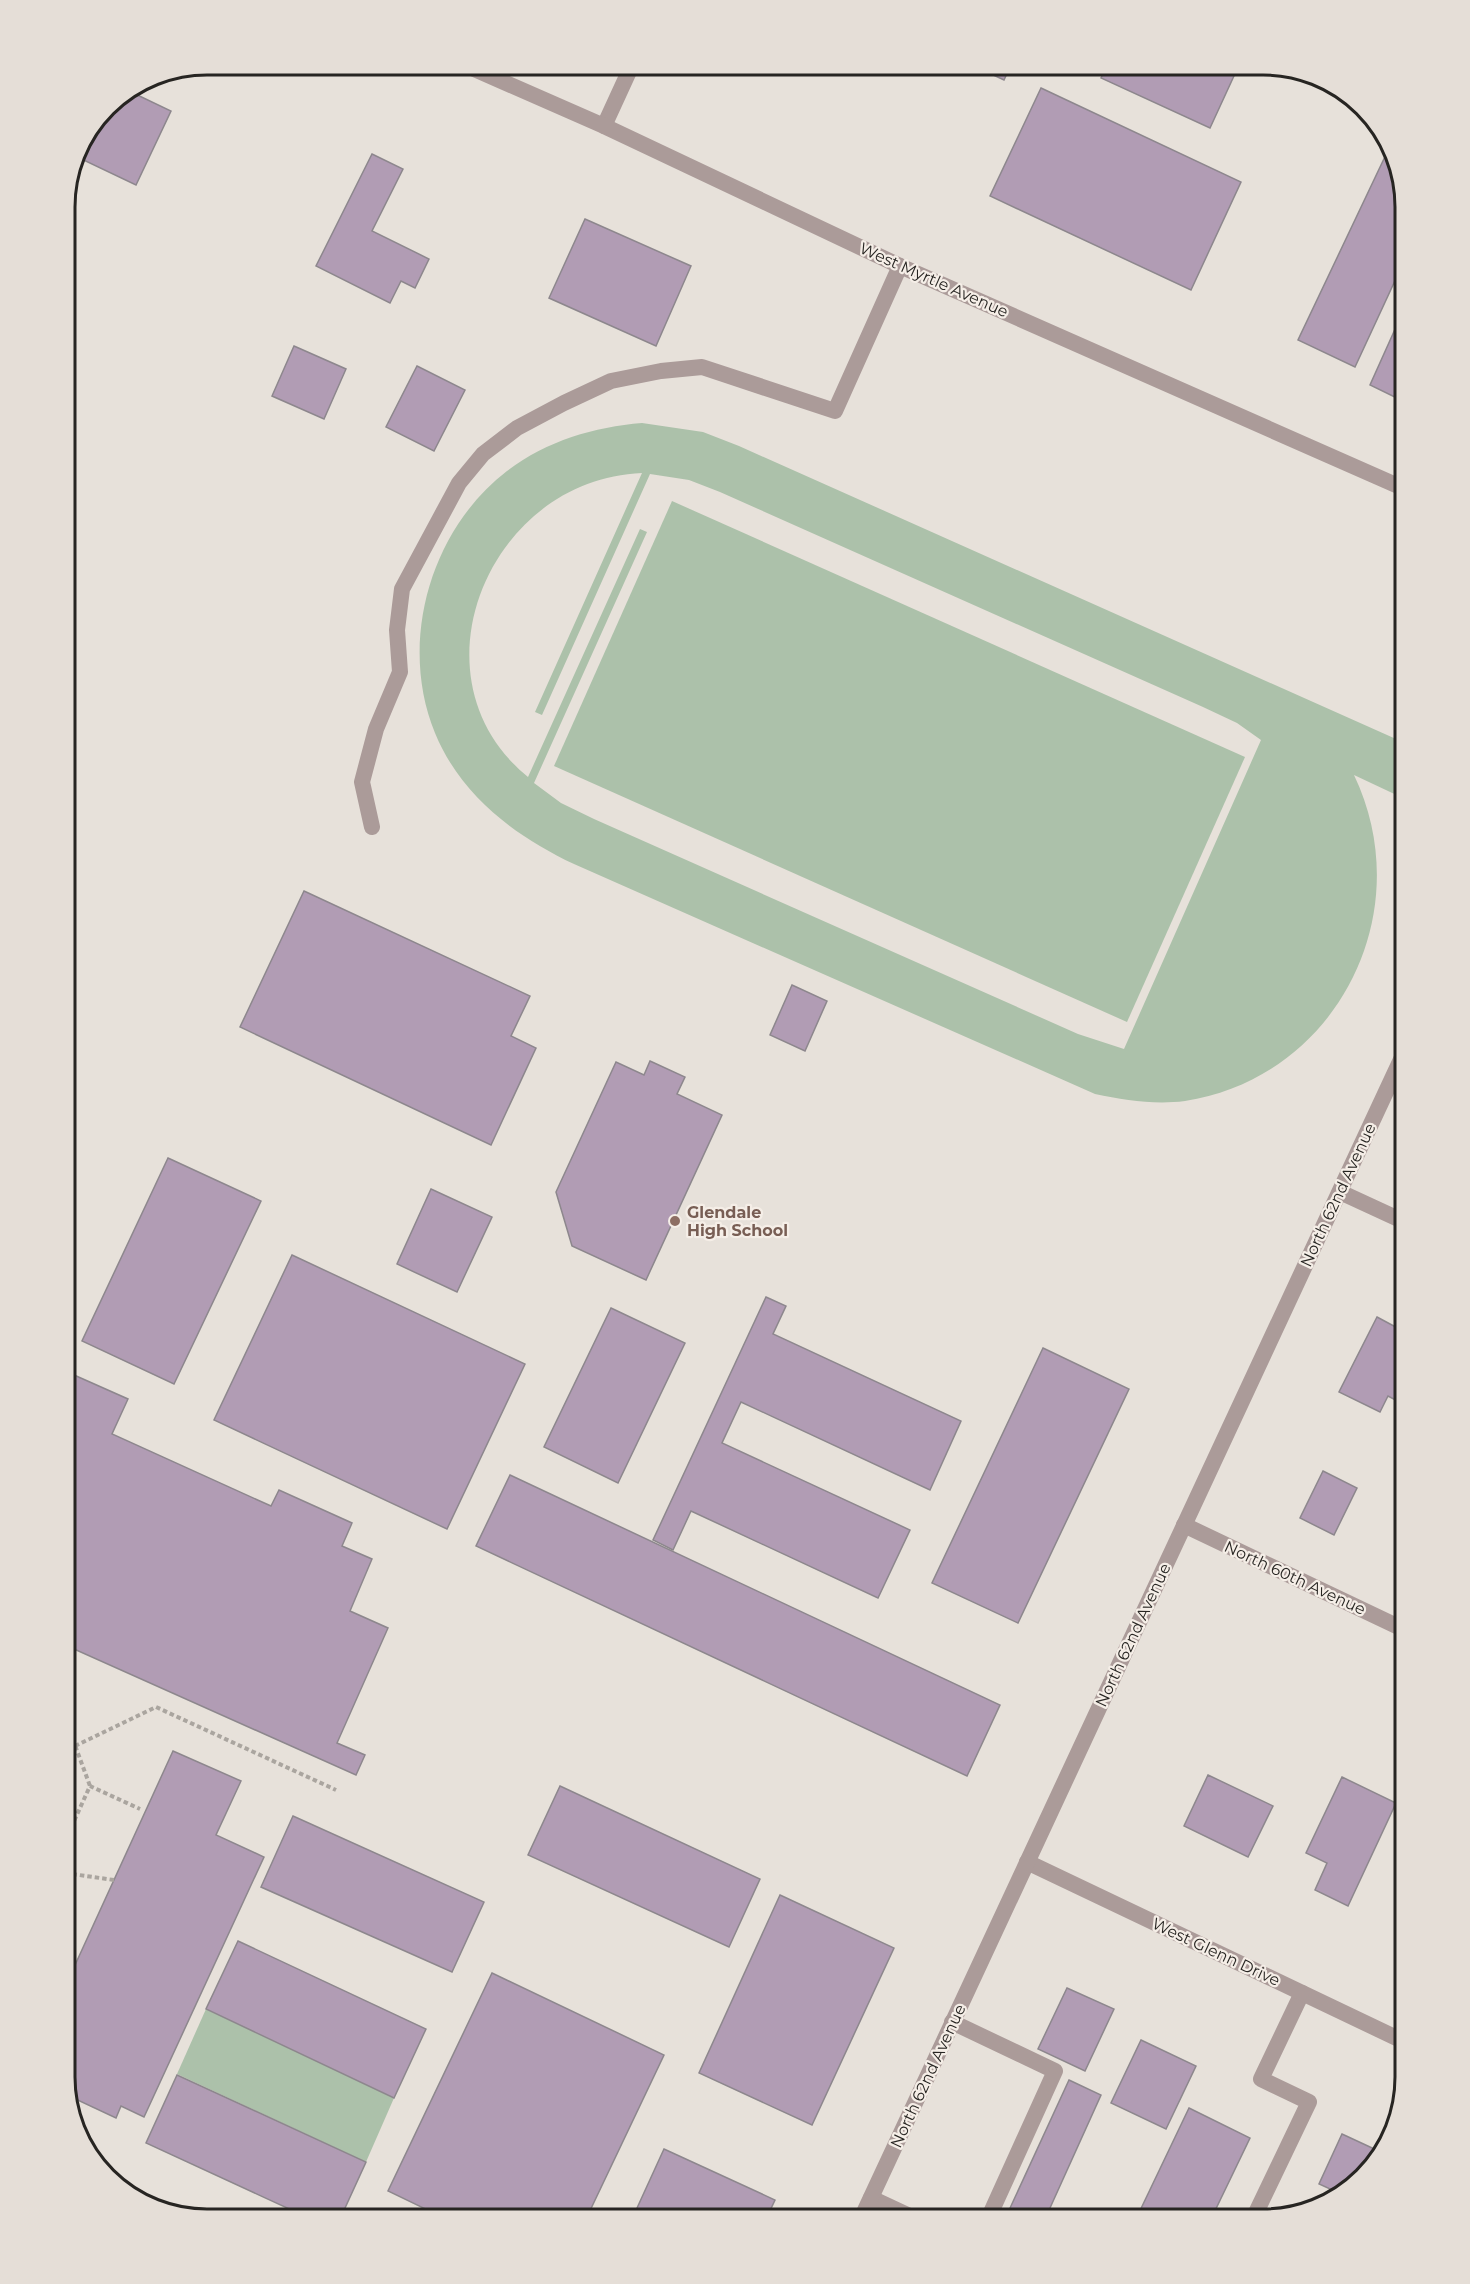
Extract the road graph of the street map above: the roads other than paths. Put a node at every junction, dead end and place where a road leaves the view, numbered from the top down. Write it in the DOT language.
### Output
graph roads {
  1 [pos="488,75"];
  2 [pos="627,75"];
  3 [pos="604,126"];
  4 [pos="900,266"];
  5 [pos="1395,484"];
  6 [pos="372,827"];
  7 [pos="1395,1074"];
  8 [pos="1340,1192"];
  9 [pos="1395,1217"];
  10 [pos="1184,1525"];
  11 [pos="1395,1625"];
  12 [pos="1027,1862"];
  13 [pos="1302,1993"];
  14 [pos="952,2022"];
  15 [pos="1395,2037"];
  16 [pos="871,2198"];
  17 [pos="866,2209"];
  18 [pos="895,2209"];
  19 [pos="992,2209"];
  20 [pos="1258,2209"];
  1 -- 3 [label="street, West Myrtle Avenue"];
  2 -- 3 [label="street"];
  3 -- 4 [label="street, West Myrtle Avenue"];
  4 -- 5 [label="street, West Myrtle Avenue"];
  4 -- 6 [label="street"];
  7 -- 8 [label="street, North 62nd Avenue"];
  8 -- 9 [label="street"];
  8 -- 10 [label="street, North 62nd Avenue"];
  10 -- 11 [label="street, North 60th Avenue"];
  10 -- 12 [label="street, North 62nd Avenue"];
  12 -- 13 [label="street, West Glenn Drive"];
  12 -- 14 [label="street, North 62nd Avenue"];
  13 -- 15 [label="street, West Glenn Drive"];
  13 -- 20 [label="street"];
  14 -- 16 [label="street, North 62nd Avenue"];
  14 -- 19 [label="street"];
  16 -- 17 [label="street, North 62nd Avenue"];
  16 -- 18 [label="street"];
}
